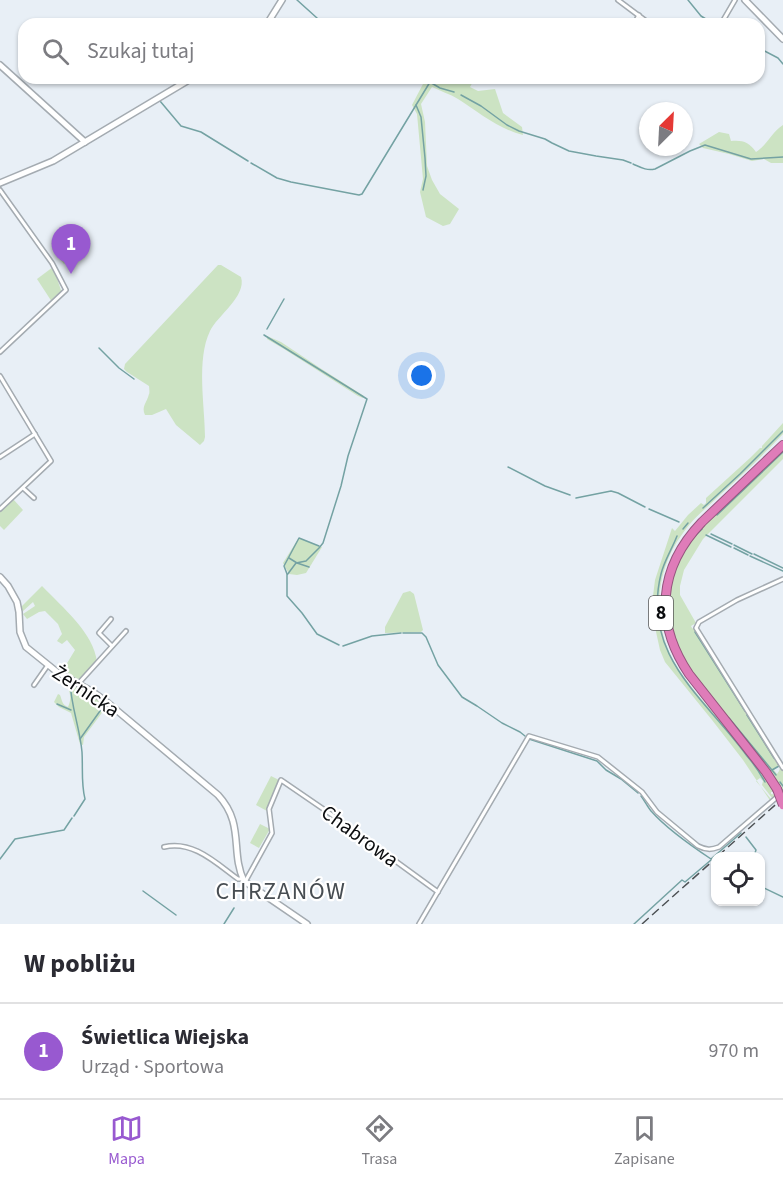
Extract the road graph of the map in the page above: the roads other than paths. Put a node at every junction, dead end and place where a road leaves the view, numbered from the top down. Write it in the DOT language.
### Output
graph roads {
  1 [pos="282,0"];
  2 [pos="618,0"];
  3 [pos="628,0"];
  4 [pos="735,0"];
  5 [pos="746,0"];
  6 [pos="623,4"];
  7 [pos="639,15"];
  8 [pos="271,18"];
  9 [pos="637,18"];
  10 [pos="643,18"];
  11 [pos="724,18"];
  12 [pos="763,18"];
  13 [pos="765,20"];
  14 [pos="783,39"];
  15 [pos="0,65"];
  16 [pos="18,81"];
  17 [pos="21,84"];
  18 [pos="182,84"];
  19 [pos="85,142"];
  20 [pos="0,183"];
  21 [pos="0,190"];
  22 [pos="0,352"];
  23 [pos="0,376"];
  24 [pos="35,434"];
  25 [pos="783,438"];
  26 [pos="783,445"];
  27 [pos="0,457"];
  28 [pos="763,462"];
  29 [pos="23,488"];
  30 [pos="34,498"];
  31 [pos="0,509"];
  32 [pos="0,578"];
  33 [pos="783,579"];
  34 [pos="111,619"];
  35 [pos="126,631"];
  36 [pos="112,646"];
  37 [pos="48,665"];
  38 [pos="78,684"];
  39 [pos="34,685"];
  40 [pos="747,748"];
  41 [pos="783,768"];
  42 [pos="780,791"];
  43 [pos="783,805"];
  44 [pos="164,847"];
  45 [pos="244,880"];
  46 [pos="438,892"];
  47 [pos="307,924"];
  48 [pos="419,924"];
  1 -- 8 [label="street"];
  2 -- 6 [label="street"];
  3 -- 6 [label="street"];
  4 -- 11 [label="street"];
  5 -- 12 [label="street"];
  6 -- 7 [label="street"];
  7 -- 9 [label="street"];
  7 -- 10 [label="street"];
  13 -- 14 [label="street"];
  15 -- 16 [label="street"];
  17 -- 19 [label="street"];
  18 -- 19 [label="street"];
  19 -- 20 [label="street"];
  21 -- 22 [label="street"];
  23 -- 24 [label="street"];
  24 -- 27 [label="street"];
  24 -- 29 [label="street"];
  25 -- 28 [label="highway, 8"];
  26 -- 28 [label="highway"];
  28 -- 40 [label="highway, 8"];
  28 -- 40 [label="highway, 8"];
  29 -- 30 [label="street"];
  29 -- 31 [label="street"];
  32 -- 37 [label="street, Żernicka"];
  33 -- 41 [label="street"];
  34 -- 36 [label="street"];
  35 -- 36 [label="street"];
  36 -- 38 [label="street"];
  37 -- 38 [label="street, Żernicka"];
  37 -- 39 [label="street"];
  38 -- 45 [label="street, Żernicka"];
  40 -- 42 [label="highway, 8"];
  42 -- 43 [label="highway, 8, bridge"];
  42 -- 46 [label="street"];
  44 -- 45 [label="street"];
  45 -- 46 [label="street, Chabrowa"];
  45 -- 47 [label="street"];
  46 -- 48 [label="street"];
}
